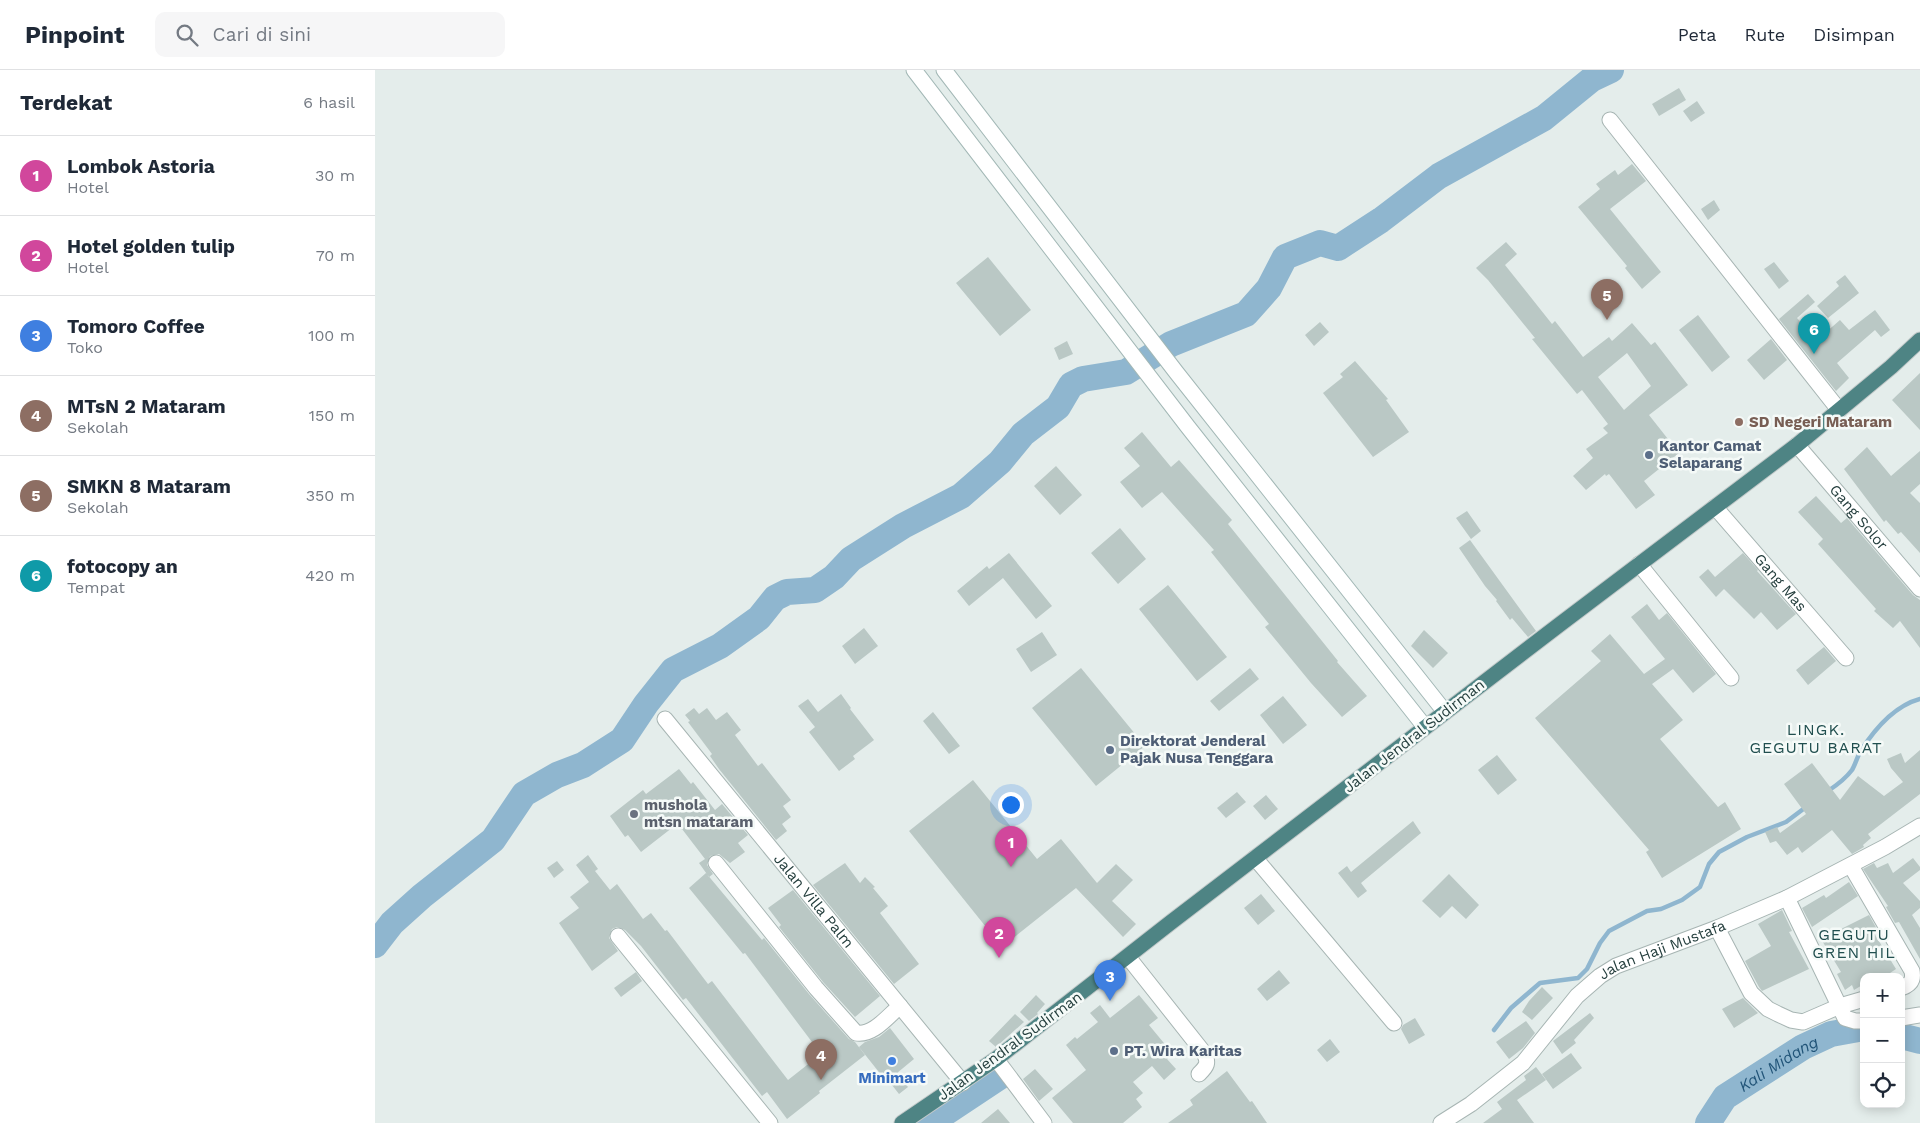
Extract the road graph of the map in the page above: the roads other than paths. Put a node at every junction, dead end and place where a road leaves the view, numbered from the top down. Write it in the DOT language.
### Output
graph roads {
  1 [pos="914,70"];
  2 [pos="944,70"];
  3 [pos="1610,120"];
  4 [pos="1920,340"];
  5 [pos="1839,410"];
  6 [pos="1797,445"];
  7 [pos="1715,506"];
  8 [pos="1639,564"];
  9 [pos="1920,589"];
  10 [pos="1846,658"];
  11 [pos="1731,678"];
  12 [pos="1445,712"];
  13 [pos="665,719"];
  14 [pos="1425,727"];
  15 [pos="1920,826"];
  16 [pos="1255,858"];
  17 [pos="716,863"];
  18 [pos="1851,866"];
  19 [pos="1787,898"];
  20 [pos="1717,928"];
  21 [pos="618,936"];
  22 [pos="1128,957"];
  23 [pos="1905,986"];
  24 [pos="1860,1000"];
  25 [pos="900,1006"];
  26 [pos="1840,1006"];
  27 [pos="1920,1015"];
  28 [pos="1905,1017"];
  29 [pos="1860,1021"];
  30 [pos="1394,1023"];
  31 [pos="997,1060"];
  32 [pos="1199,1074"];
  33 [pos="963,1083"];
  34 [pos="771,1123"];
  35 [pos="902,1123"];
  36 [pos="1044,1123"];
  37 [pos="1441,1123"];
  1 -- 14 [label="street"];
  2 -- 12 [label="street"];
  3 -- 5 [label="street"];
  4 -- 5 [label="highway, Jalan Jendral Sudirman"];
  5 -- 6 [label="highway, Jalan Jendral Sudirman"];
  6 -- 7 [label="highway, Jalan Jendral Sudirman"];
  6 -- 9 [label="street, Gang Solor"];
  7 -- 8 [label="highway, Jalan Jendral Sudirman"];
  7 -- 10 [label="street, Gang Mas"];
  8 -- 11 [label="street"];
  8 -- 12 [label="highway, Jalan Jendral Sudirman"];
  12 -- 14 [label="highway, Jalan Jendral Sudirman"];
  13 -- 25 [label="street, Jalan Villa Palm"];
  14 -- 16 [label="highway, Jalan Jendral Sudirman"];
  15 -- 18 [label="street, Jalan Haji Mustafa"];
  16 -- 22 [label="highway, Jalan Jendral Sudirman"];
  16 -- 30 [label="street"];
  17 -- 25 [label="street"];
  18 -- 19 [label="street, Jalan Haji Mustafa"];
  18 -- 23 [label="street"];
  19 -- 20 [label="street, Jalan Haji Mustafa"];
  19 -- 26 [label="street"];
  20 -- 26 [label="street"];
  20 -- 37 [label="street, Jalan Haji Mustafa"];
  21 -- 34 [label="street"];
  22 -- 31 [label="highway, Jalan Jendral Sudirman"];
  22 -- 32 [label="street"];
  24 -- 26 [label="street"];
  25 -- 33 [label="street, Jalan Villa Palm"];
  26 -- 29 [label="street"];
  27 -- 28 [label="street"];
  31 -- 33 [label="highway, Jalan Jendral Sudirman"];
  31 -- 36 [label="street"];
  33 -- 35 [label="highway, Jalan Jendral Sudirman"];
}
